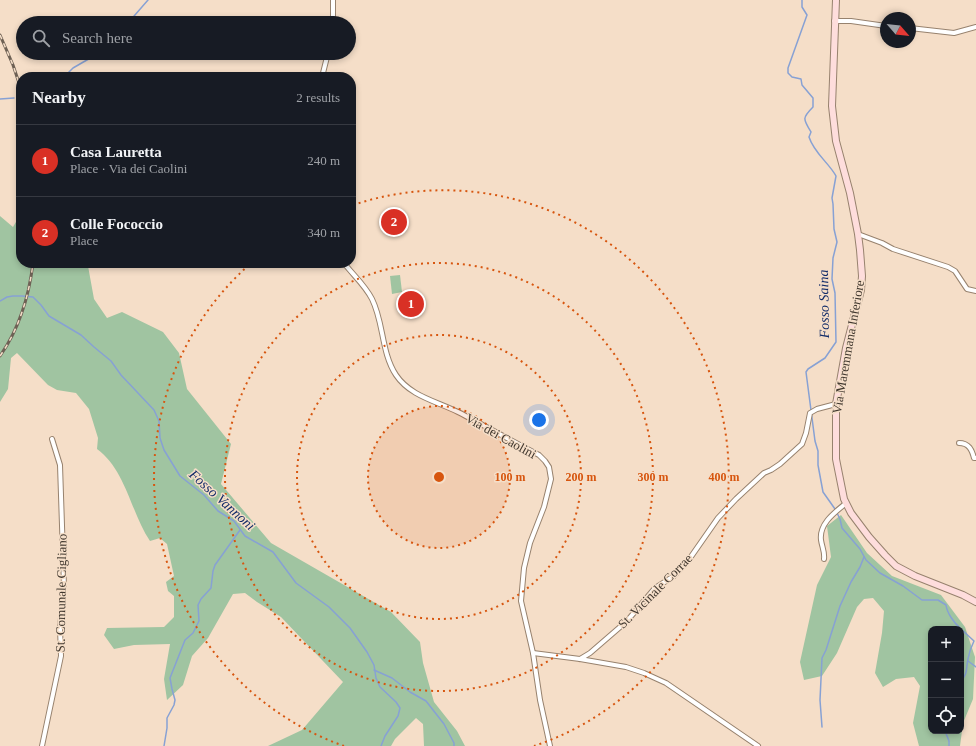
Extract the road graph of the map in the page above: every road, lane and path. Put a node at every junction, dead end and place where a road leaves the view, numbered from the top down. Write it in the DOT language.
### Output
graph roads {
  1 [pos="333,0"];
  2 [pos="836,0"];
  3 [pos="332,16"];
  4 [pos="834,21"];
  5 [pos="880,25"];
  6 [pos="976,27"];
  7 [pos="916,29"];
  8 [pos="326,60"];
  9 [pos="323,72"];
  10 [pos="858,234"];
  11 [pos="348,268"];
  12 [pos="976,291"];
  13 [pos="836,404"];
  14 [pos="52,438"];
  15 [pos="959,443"];
  16 [pos="976,458"];
  17 [pos="845,504"];
  18 [pos="824,559"];
  19 [pos="976,602"];
  20 [pos="533,653"];
  21 [pos="580,659"];
  22 [pos="42,746"];
  23 [pos="550,746"];
  24 [pos="758,746"];
  1 -- 3 [label="street"];
  2 -- 4 [label="main road, Via Maremmana Inferiore"];
  4 -- 5 [label="street"];
  4 -- 10 [label="main road, Via Maremmana Inferiore"];
  6 -- 7 [label="street"];
  8 -- 9 [label="street"];
  10 -- 12 [label="street"];
  10 -- 13 [label="main road, Via Maremmana Inferiore"];
  11 -- 20 [label="street, Via dei Caolini"];
  13 -- 17 [label="main road, Via Maremmana Inferiore"];
  13 -- 21 [label="street, St. Vicinale Corrae"];
  14 -- 22 [label="street, St. Comunale Cigliano"];
  15 -- 16 [label="street"];
  17 -- 18 [label="street"];
  17 -- 19 [label="main road, Via Maremmana Inferiore"];
  20 -- 21 [label="street"];
  20 -- 23 [label="street, Via dei Caolini"];
  21 -- 24 [label="street"];
}
